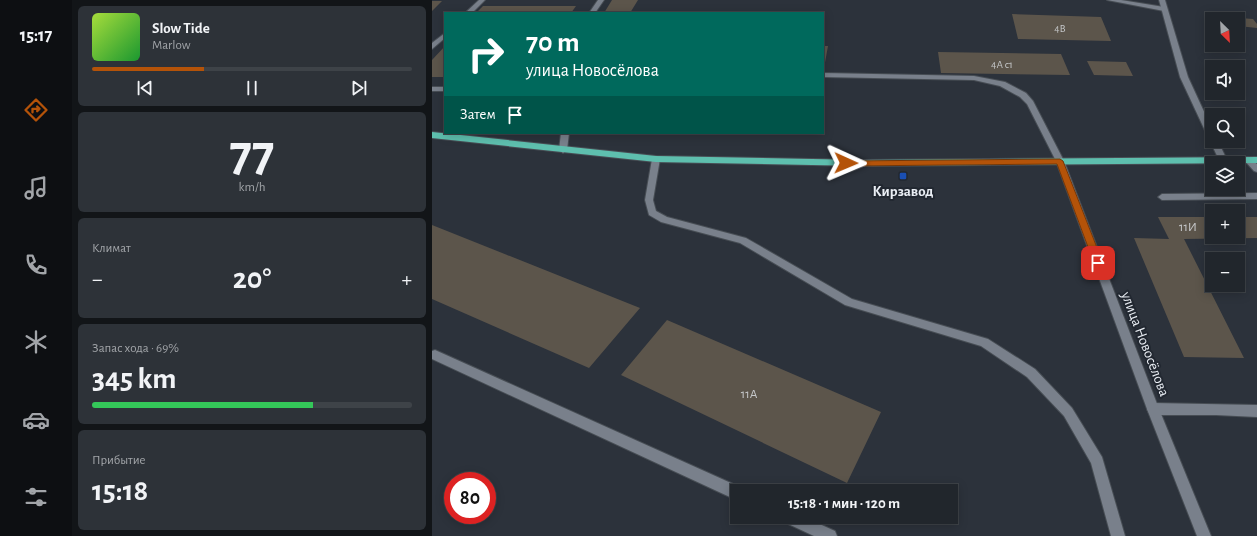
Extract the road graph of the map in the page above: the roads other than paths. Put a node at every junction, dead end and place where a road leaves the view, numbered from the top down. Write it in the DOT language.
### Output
graph roads {
  1 [pos="482,0"];
  2 [pos="601,0"];
  3 [pos="1110,0"];
  4 [pos="1162,0"];
  5 [pos="1164,9"];
  6 [pos="469,12"];
  7 [pos="593,12"];
  8 [pos="444,36"];
  9 [pos="432,47"];
  10 [pos="824,75"];
  11 [pos="432,89"];
  12 [pos="444,90"];
  13 [pos="1205,122"];
  14 [pos="567,134"];
  15 [pos="432,135"];
  16 [pos="563,150"];
  17 [pos="656,159"];
  18 [pos="1205,160"];
  19 [pos="1253,160"];
  20 [pos="1060,161"];
  21 [pos="1257,169"];
  22 [pos="1257,196"];
  23 [pos="1162,197"];
  24 [pos="434,355"];
  25 [pos="1153,409"];
  26 [pos="1257,411"];
  27 [pos="730,490"];
  28 [pos="804,524"];
  29 [pos="830,536"];
  30 [pos="1118,536"];
  31 [pos="1204,536"];
  1 -- 6 [label="street"];
  2 -- 7 [label="street"];
  3 -- 5 [label="street"];
  4 -- 5 [label="street"];
  5 -- 13 [label="street"];
  8 -- 9 [label="street"];
  10 -- 20 [label="street, улица Новосёлова"];
  11 -- 12 [label="street"];
  14 -- 16 [label="street"];
  15 -- 16 [label="highway"];
  16 -- 17 [label="highway"];
  17 -- 20 [label="highway"];
  17 -- 30 [label="street"];
  18 -- 20 [label="highway"];
  19 -- 21 [label="street"];
  20 -- 25 [label="street, улица Новосёлова"];
  22 -- 23 [label="street"];
  24 -- 27 [label="street"];
  25 -- 26 [label="street"];
  25 -- 31 [label="street, улица Новосёлова"];
  28 -- 29 [label="street"];
}
